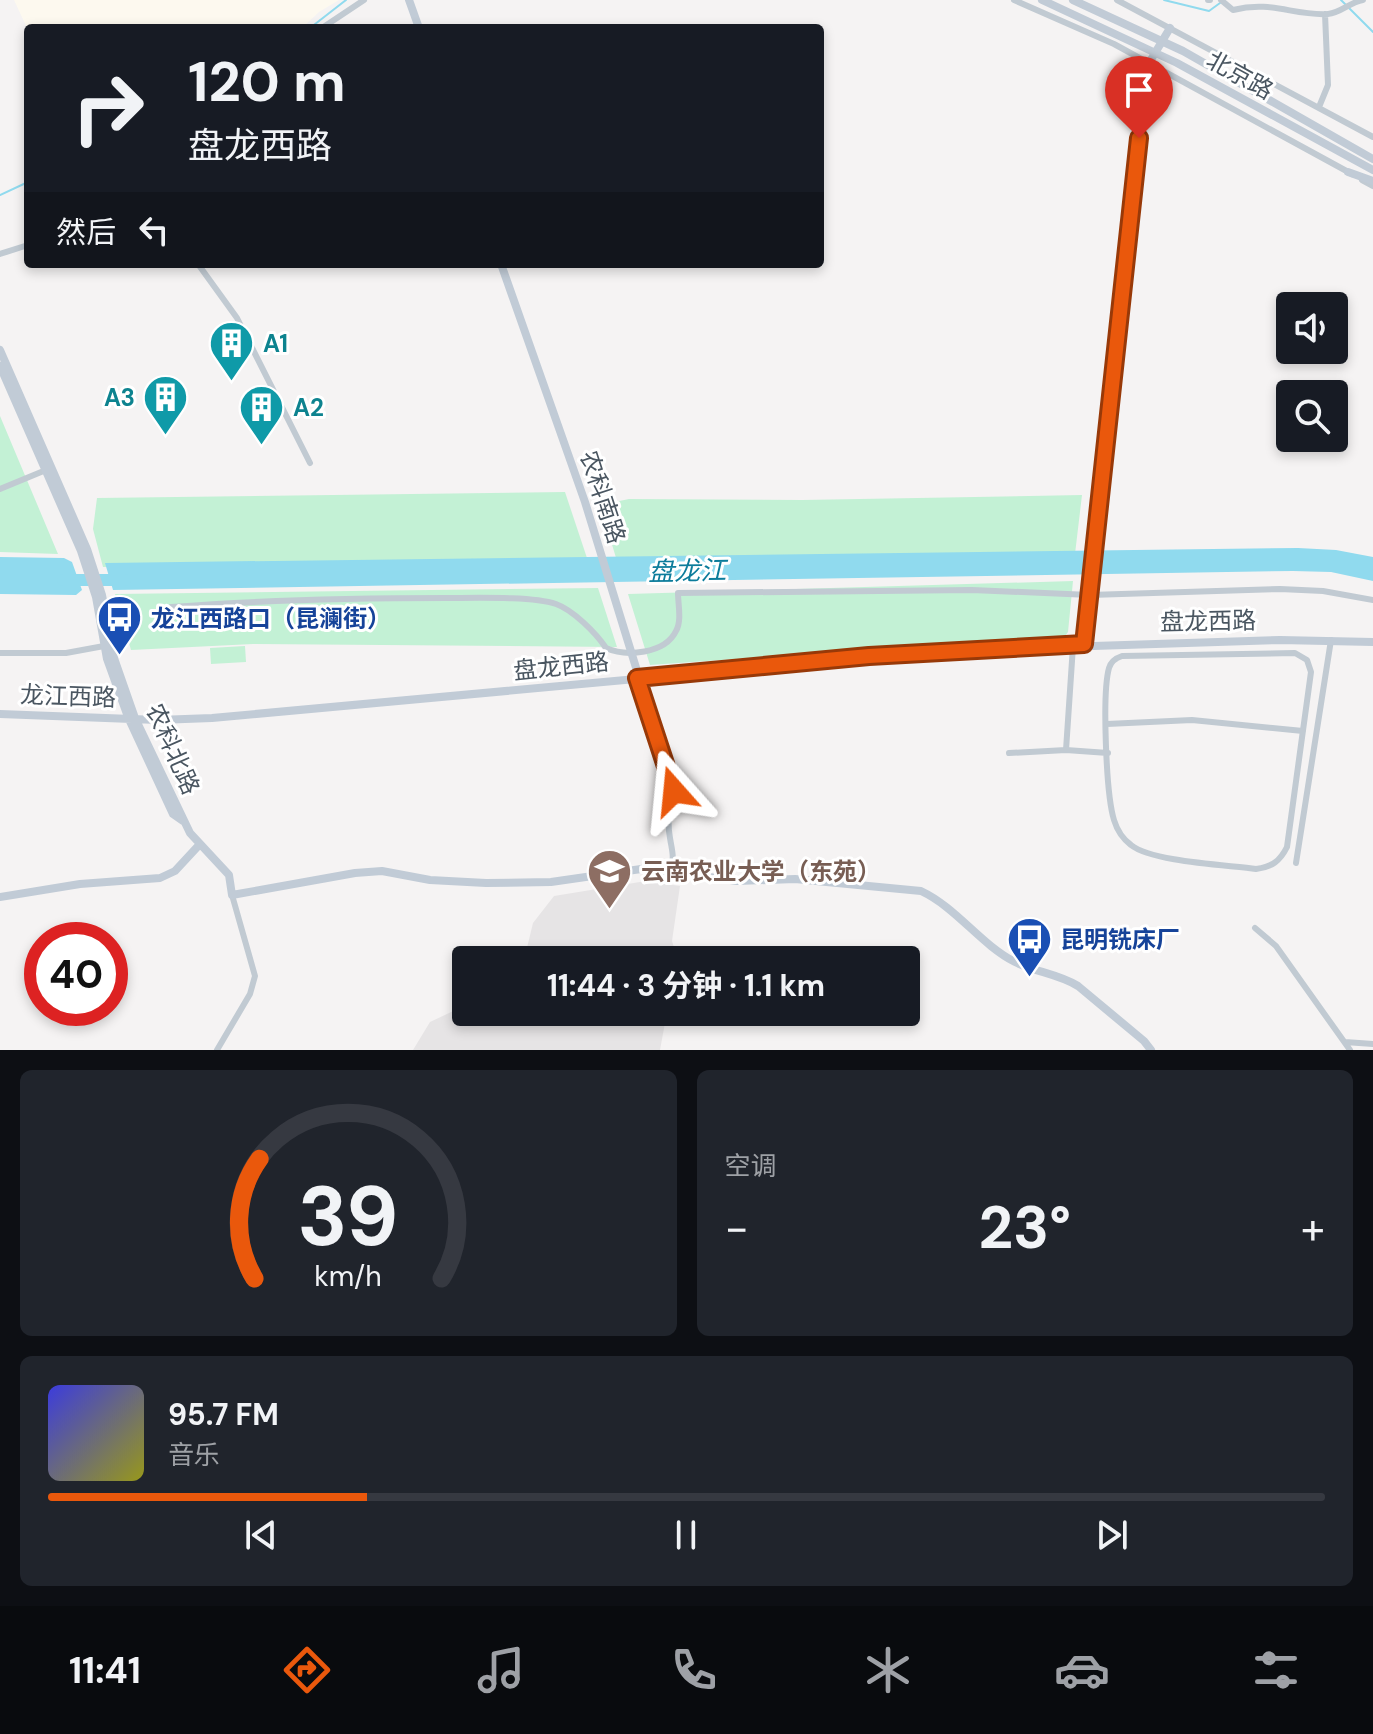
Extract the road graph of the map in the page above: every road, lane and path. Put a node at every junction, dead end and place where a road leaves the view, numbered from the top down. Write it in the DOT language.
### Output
graph roads {
  1 [pos="364,0"];
  2 [pos="409,0"];
  3 [pos="1014,0"];
  4 [pos="1042,0"];
  5 [pos="1073,0"];
  6 [pos="1117,0"];
  7 [pos="1363,0"];
  8 [pos="1353,1"];
  9 [pos="1224,2"];
  10 [pos="1325,14"];
  11 [pos="328,24"];
  12 [pos="418,24"];
  13 [pos="1170,28"];
  14 [pos="1161,41"];
  15 [pos="1155,52"];
  16 [pos="1149,63"];
  17 [pos="1319,107"];
  18 [pos="1373,137"];
  19 [pos="1373,159"];
  20 [pos="1373,170"];
  21 [pos="1348,172"];
  22 [pos="1373,183"];
  23 [pos="24,246"];
  24 [pos="0,254"];
  25 [pos="201,268"];
  26 [pos="502,268"];
  27 [pos="0,350"];
  28 [pos="0,366"];
  29 [pos="310,463"];
  30 [pos="46,470"];
  31 [pos="0,489"];
  32 [pos="84,550"];
  33 [pos="1090,595"];
  34 [pos="99,596"];
  35 [pos="1373,600"];
  36 [pos="171,607"];
  37 [pos="1331,640"];
  38 [pos="1373,642"];
  39 [pos="1084,644"];
  40 [pos="104,646"];
  41 [pos="1073,646"];
  42 [pos="0,653"];
  43 [pos="631,653"];
  44 [pos="637,678"];
  45 [pos="0,714"];
  46 [pos="132,718"];
  47 [pos="1107,724"];
  48 [pos="1303,731"];
  49 [pos="1066,750"];
  50 [pos="1009,753"];
  51 [pos="1108,753"];
  52 [pos="674,791"];
  53 [pos="200,844"];
  54 [pos="1296,863"];
  55 [pos="670,871"];
  56 [pos="232,895"];
  57 [pos="0,897"];
  58 [pos="1255,928"];
  59 [pos="1345,1042"];
  60 [pos="1373,1044"];
  61 [pos="217,1050"];
  62 [pos="1151,1050"];
  63 [pos="1350,1050"];
  1 -- 11 [label="street"];
  2 -- 12 [label="street"];
  3 -- 16 [label="street"];
  4 -- 15 [label="street, 北京路"];
  5 -- 14 [label="street, 北京路"];
  6 -- 13 [label="street"];
  7 -- 8 [label="street"];
  8 -- 10 [label="street"];
  9 -- 10 [label="street"];
  10 -- 17 [label="street"];
  13 -- 14 [label="street"];
  13 -- 17 [label="street"];
  14 -- 15 [label="street"];
  14 -- 19 [label="street, 北京路"];
  15 -- 16 [label="street"];
  15 -- 20 [label="street, 北京路"];
  16 -- 21 [label="street"];
  16 -- 33 [label="street"];
  17 -- 18 [label="street"];
  21 -- 22 [label="street"];
  23 -- 24 [label="street"];
  25 -- 29 [label="street"];
  26 -- 43 [label="street, 农科南路"];
  27 -- 32 [label="street"];
  28 -- 30 [label="street"];
  30 -- 31 [label="street"];
  30 -- 32 [label="street"];
  32 -- 34 [label="street"];
  33 -- 35 [label="street"];
  33 -- 39 [label="street"];
  33 -- 43 [label="street"];
  34 -- 40 [label="street, 农科北路"];
  34 -- 46 [label="street, 农科北路"];
  36 -- 43 [label="street"];
  37 -- 38 [label="street, 盘龙西路"];
  37 -- 39 [label="street, 盘龙西路"];
  37 -- 54 [label="street"];
  39 -- 41 [label="street, 盘龙西路"];
  40 -- 42 [label="street"];
  40 -- 46 [label="street, 农科北路"];
  41 -- 44 [label="street, 盘龙西路"];
  41 -- 49 [label="street"];
  43 -- 44 [label="street, 农科南路"];
  44 -- 46 [label="street, 盘龙西路"];
  44 -- 52 [label="street, 农科南路"];
  45 -- 46 [label="street, 龙江西路"];
  46 -- 53 [label="street, 农科北路"];
  47 -- 48 [label="street"];
  47 -- 48 [label="street"];
  47 -- 51 [label="street"];
  48 -- 51 [label="street"];
  49 -- 50 [label="street"];
  49 -- 51 [label="street"];
  52 -- 55 [label="street"];
  53 -- 56 [label="street, 农科北路"];
  53 -- 57 [label="street"];
  55 -- 56 [label="street"];
  55 -- 62 [label="street"];
  56 -- 61 [label="street"];
  58 -- 59 [label="street"];
  59 -- 60 [label="street"];
  59 -- 63 [label="street"];
}
